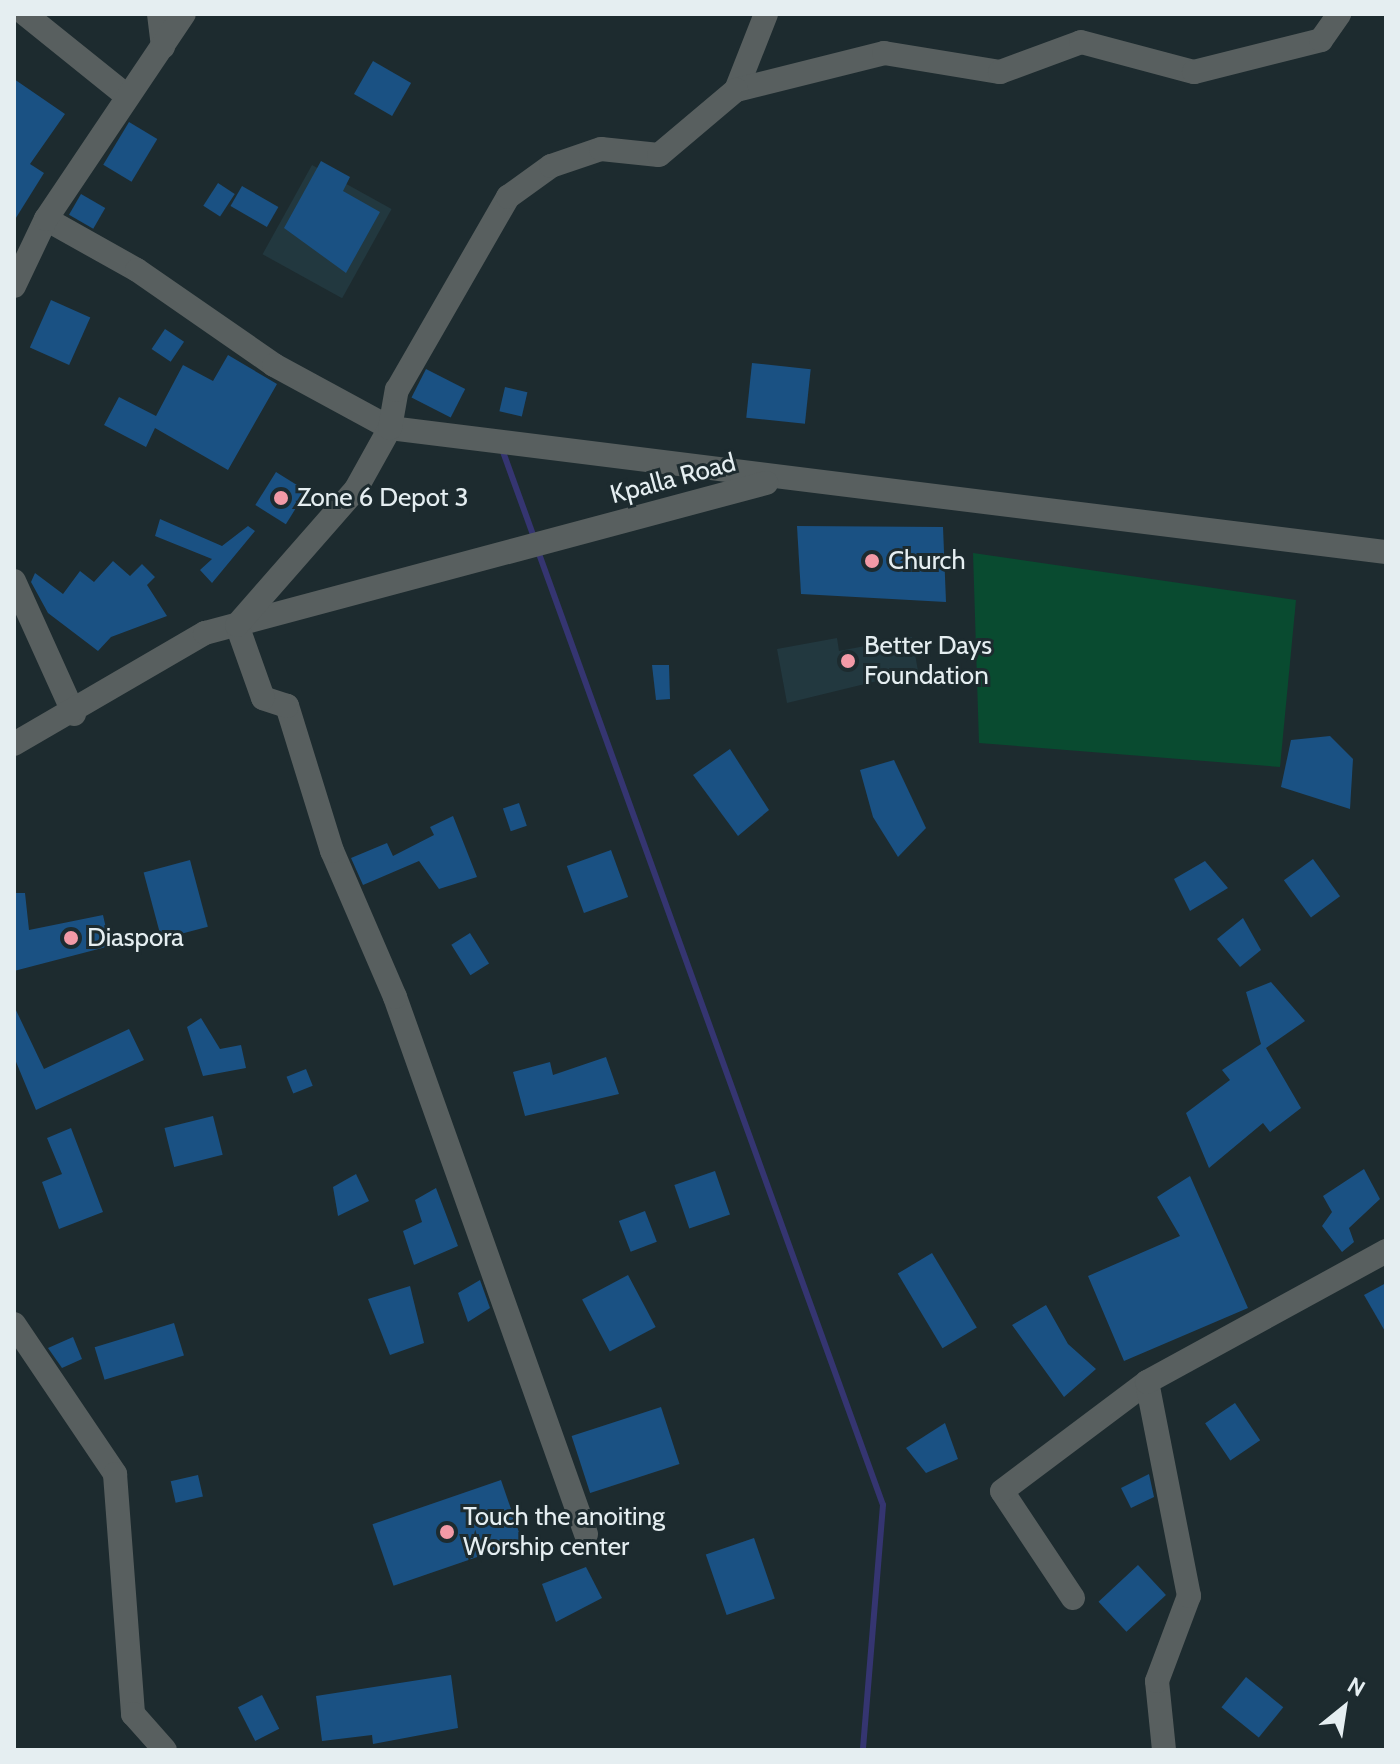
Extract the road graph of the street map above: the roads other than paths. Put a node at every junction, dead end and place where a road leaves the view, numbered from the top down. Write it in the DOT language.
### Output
graph roads {
  1 [pos="25,14"];
  2 [pos="159,14"];
  3 [pos="184,14"];
  4 [pos="766,14"];
  5 [pos="1339,14"];
  6 [pos="163,47"];
  7 [pos="736,90"];
  8 [pos="127,96"];
  9 [pos="46,219"];
  10 [pos="14,286"];
  11 [pos="390,428"];
  12 [pos="778,480"];
  13 [pos="1386,552"];
  14 [pos="14,581"];
  15 [pos="237,625"];
  16 [pos="74,714"];
  17 [pos="14,744"];
  18 [pos="1386,1251"];
  19 [pos="14,1324"];
  20 [pos="1147,1382"];
  21 [pos="586,1534"];
  22 [pos="1073,1598"];
  23 [pos="165,1750"];
  24 [pos="1164,1750"];
  1 -- 8 [label="street"];
  2 -- 6 [label="street"];
  3 -- 6 [label="street"];
  4 -- 7 [label="street"];
  5 -- 7 [label="street"];
  6 -- 8 [label="street"];
  7 -- 11 [label="street"];
  8 -- 9 [label="street"];
  9 -- 10 [label="street"];
  9 -- 11 [label="street"];
  11 -- 12 [label="street"];
  11 -- 15 [label="street"];
  12 -- 13 [label="street, Kpalla Road"];
  12 -- 15 [label="street, Kpalla Road"];
  14 -- 16 [label="street"];
  15 -- 16 [label="street, Kpalla Road"];
  15 -- 21 [label="street"];
  16 -- 17 [label="street, Kpalla Road"];
  18 -- 20 [label="street"];
  19 -- 23 [label="street"];
  20 -- 22 [label="street"];
  20 -- 24 [label="street"];
}
